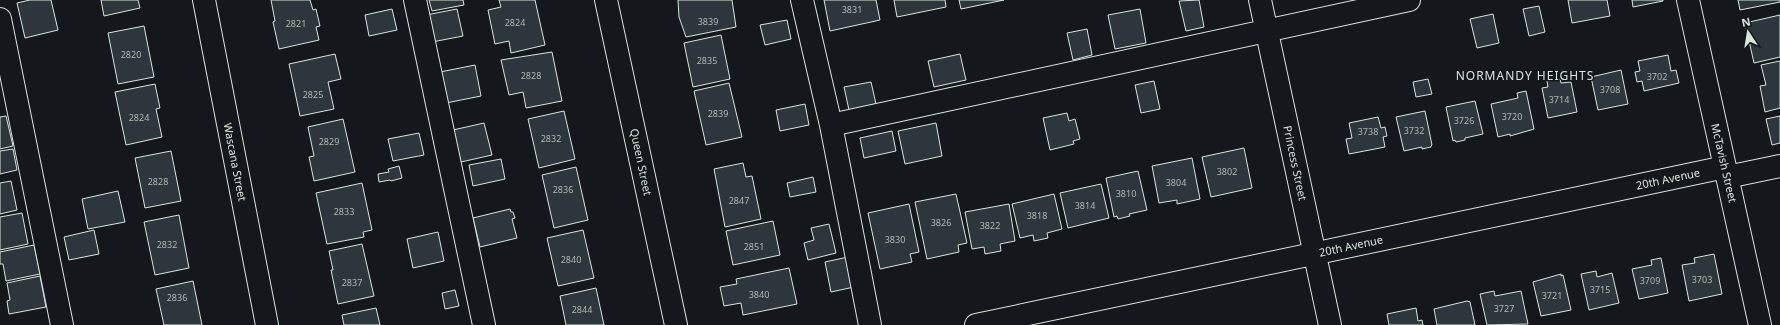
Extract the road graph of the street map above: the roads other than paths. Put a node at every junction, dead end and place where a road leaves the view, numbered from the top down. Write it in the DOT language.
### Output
graph roads {
  1 [pos="204,0"];
  2 [pos="415,0"];
  3 [pos="606,0"];
  4 [pos="802,0"];
  5 [pos="1260,0"];
  6 [pos="1409,0"];
  7 [pos="1688,0"];
  8 [pos="0,19"];
  9 [pos="1266,30"];
  10 [pos="831,125"];
  11 [pos="1780,166"];
  12 [pos="1726,172"];
  13 [pos="1314,254"];
  14 [pos="62,325"];
  15 [pos="267,325"];
  16 [pos="484,325"];
  17 [pos="676,325"];
  18 [pos="870,325"];
  19 [pos="976,325"];
  20 [pos="1330,325"];
  21 [pos="1760,325"];
  1 -- 15 [label="street, Wascana Street"];
  2 -- 16 [label="street"];
  3 -- 17 [label="street, Queen Street"];
  4 -- 10 [label="street"];
  5 -- 9 [label="street, Princess Street"];
  6 -- 9 [label="street"];
  7 -- 12 [label="street, McTavish Street"];
  8 -- 14 [label="street"];
  9 -- 10 [label="street"];
  9 -- 13 [label="street, Princess Street"];
  10 -- 18 [label="street"];
  11 -- 12 [label="street, 20th Avenue"];
  12 -- 13 [label="street, 20th Avenue"];
  12 -- 21 [label="street, McTavish Street"];
  13 -- 19 [label="street, 20th Avenue"];
  13 -- 20 [label="street, Princess Street"];
}
